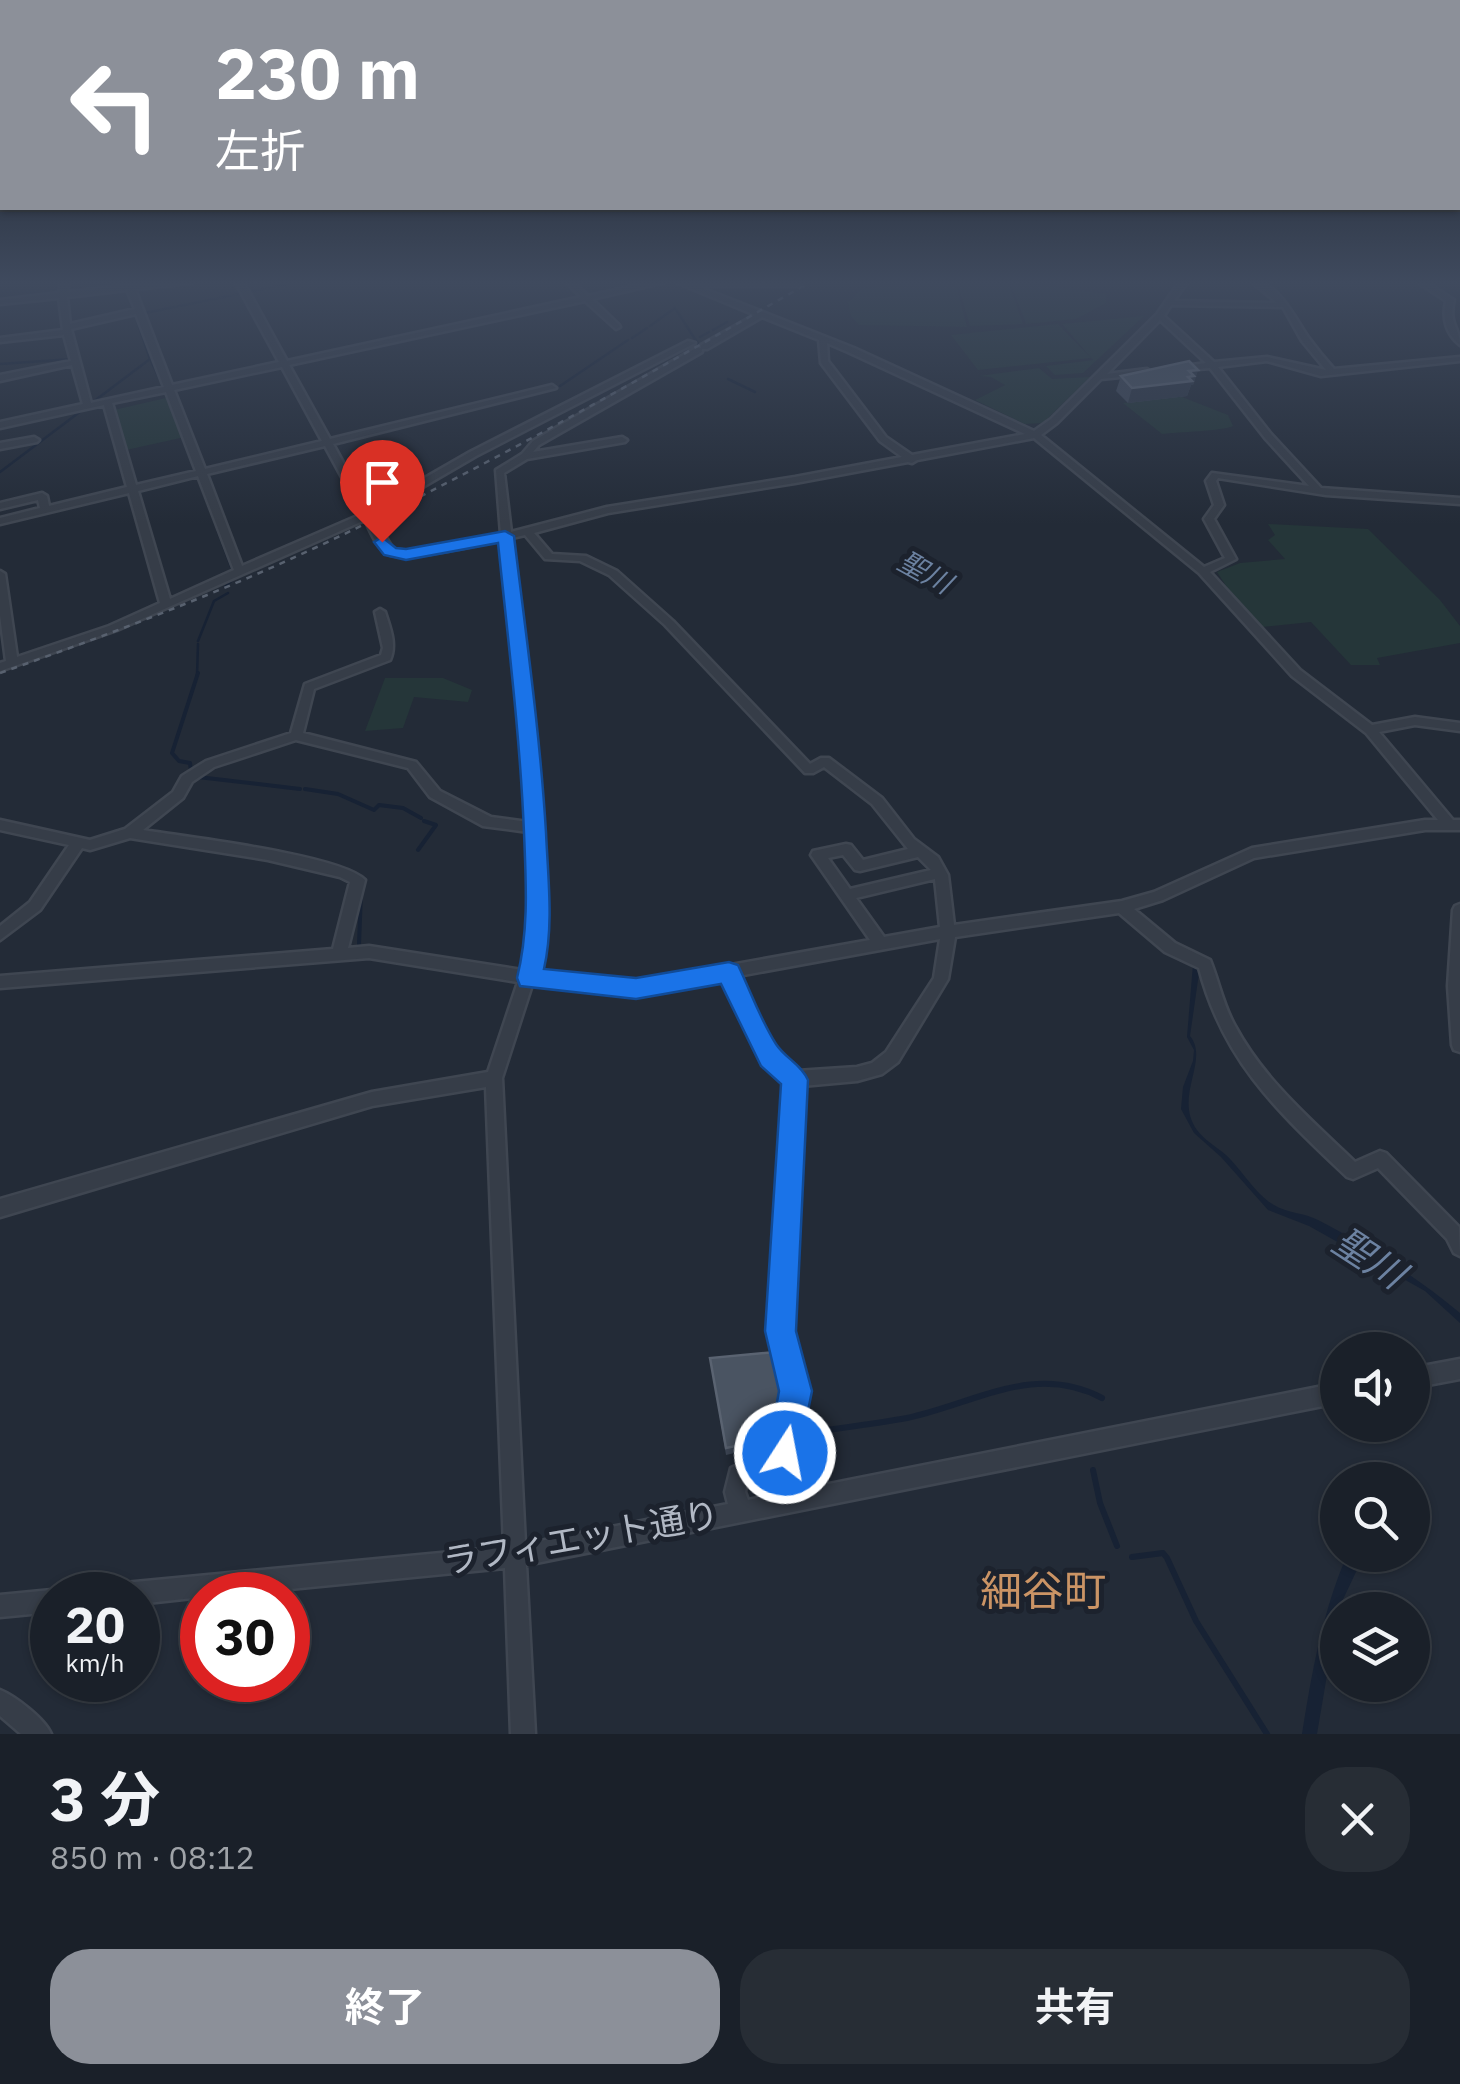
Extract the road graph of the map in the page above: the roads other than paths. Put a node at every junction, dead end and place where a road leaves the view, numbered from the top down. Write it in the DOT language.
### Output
graph roads {
  1 [pos="76,362"];
  2 [pos="158,362"];
  3 [pos="294,362"];
  4 [pos="665,362"];
  5 [pos="671,362"];
  6 [pos="825,362"];
  7 [pos="874,362"];
  8 [pos="1113,362"];
  9 [pos="1208,362"];
  10 [pos="1259,362"];
  11 [pos="1286,362"];
  12 [pos="1324,362"];
  13 [pos="1431,362"];
  14 [pos="284,364"];
  15 [pos="1215,369"];
  16 [pos="1332,372"];
  17 [pos="1098,377"];
  18 [pos="0,378"];
  19 [pos="168,388"];
  20 [pos="552,388"];
  21 [pos="107,402"];
  22 [pos="88,406"];
  23 [pos="0,425"];
  24 [pos="1035,435"];
  25 [pos="34,440"];
  26 [pos="622,440"];
  27 [pos="326,442"];
  28 [pos="0,446"];
  29 [pos="525,456"];
  30 [pos="912,460"];
  31 [pos="202,472"];
  32 [pos="132,489"];
  33 [pos="1317,490"];
  34 [pos="1460,501"];
  35 [pos="0,506"];
  36 [pos="45,510"];
  37 [pos="367,515"];
  38 [pos="0,521"];
  39 [pos="528,532"];
  40 [pos="505,536"];
  41 [pos="239,571"];
  42 [pos="1204,571"];
  43 [pos="0,574"];
  44 [pos="2,602"];
  45 [pos="166,604"];
  46 [pos="380,612"];
  47 [pos="6,665"];
  48 [pos="1460,727"];
  49 [pos="1370,730"];
  50 [pos="296,736"];
  51 [pos="1454,824"];
  52 [pos="0,825"];
  53 [pos="534,828"];
  54 [pos="130,833"];
  55 [pos="78,843"];
  56 [pos="922,851"];
  57 [pos="939,872"];
  58 [pos="846,895"];
  59 [pos="1122,906"];
  60 [pos="1460,910"];
  61 [pos="948,932"];
  62 [pos="0,934"];
  63 [pos="880,944"];
  64 [pos="340,952"];
  65 [pos="729,973"];
  66 [pos="529,978"];
  67 [pos="0,982"];
  68 [pos="1460,1045"];
  69 [pos="494,1078"];
  70 [pos="794,1080"];
  71 [pos="0,1208"];
  72 [pos="1460,1247"];
  73 [pos="1460,1369"];
  74 [pos="1430,1375"];
  75 [pos="1320,1397"];
  76 [pos="741,1511"];
  77 [pos="512,1556"];
  78 [pos="160,1590"];
  79 [pos="30,1603"];
  80 [pos="0,1606"];
  81 [pos="0,1700"];
  82 [pos="39,1734"];
  83 [pos="523,1734"];
  1 -- 18 [label="street"];
  1 -- 22 [label="street"];
  2 -- 19 [label="street"];
  3 -- 14 [label="street"];
  4 -- 37 [label="street"];
  5 -- 29 [label="street"];
  6 -- 30 [label="street"];
  7 -- 24 [label="street"];
  8 -- 17 [label="street"];
  9 -- 15 [label="street"];
  10 -- 15 [label="street"];
  11 -- 16 [label="street"];
  12 -- 16 [label="street"];
  13 -- 16 [label="street"];
  14 -- 19 [label="street"];
  14 -- 27 [label="street"];
  15 -- 17 [label="street"];
  15 -- 33 [label="street"];
  17 -- 24 [label="street"];
  19 -- 21 [label="street"];
  19 -- 31 [label="street"];
  20 -- 27 [label="street"];
  21 -- 22 [label="street"];
  21 -- 32 [label="street"];
  22 -- 23 [label="street"];
  24 -- 30 [label="street"];
  24 -- 42 [label="street"];
  25 -- 28 [label="street"];
  26 -- 29 [label="street"];
  27 -- 31 [label="street"];
  27 -- 37 [label="street"];
  29 -- 40 [label="street"];
  30 -- 39 [label="street"];
  31 -- 32 [label="street"];
  31 -- 41 [label="street"];
  32 -- 36 [label="street"];
  32 -- 45 [label="street"];
  33 -- 34 [label="street"];
  33 -- 42 [label="street"];
  35 -- 36 [label="street"];
  36 -- 38 [label="street"];
  37 -- 40 [label="street"];
  37 -- 41 [label="street"];
  39 -- 40 [label="street"];
  39 -- 56 [label="street"];
  40 -- 53 [label="street"];
  41 -- 45 [label="street"];
  42 -- 49 [label="street"];
  43 -- 44 [label="street"];
  44 -- 47 [label="street"];
  45 -- 47 [label="street"];
  46 -- 50 [label="street"];
  48 -- 49 [label="street"];
  49 -- 51 [label="street"];
  50 -- 53 [label="street"];
  50 -- 54 [label="street"];
  51 -- 59 [label="street"];
  52 -- 55 [label="street"];
  53 -- 66 [label="street"];
  54 -- 55 [label="street"];
  54 -- 64 [label="street"];
  55 -- 62 [label="street"];
  56 -- 57 [label="street"];
  56 -- 58 [label="street"];
  57 -- 58 [label="street"];
  57 -- 61 [label="street"];
  58 -- 63 [label="street"];
  59 -- 61 [label="street"];
  59 -- 72 [label="street"];
  60 -- 68 [label="street"];
  61 -- 63 [label="street"];
  61 -- 70 [label="street"];
  63 -- 65 [label="street"];
  64 -- 66 [label="street"];
  64 -- 67 [label="street"];
  65 -- 66 [label="street"];
  65 -- 70 [label="street"];
  66 -- 69 [label="street"];
  69 -- 71 [label="street"];
  69 -- 77 [label="street"];
  70 -- 76 [label="street"];
  73 -- 74 [label="street"];
  75 -- 76 [label="street, ラフィエット通り"];
  76 -- 77 [label="street, ラフィエット通り"];
  77 -- 78 [label="street, ラフィエット通り"];
  77 -- 83 [label="street"];
  79 -- 80 [label="street"];
  81 -- 82 [label="street"];
}
